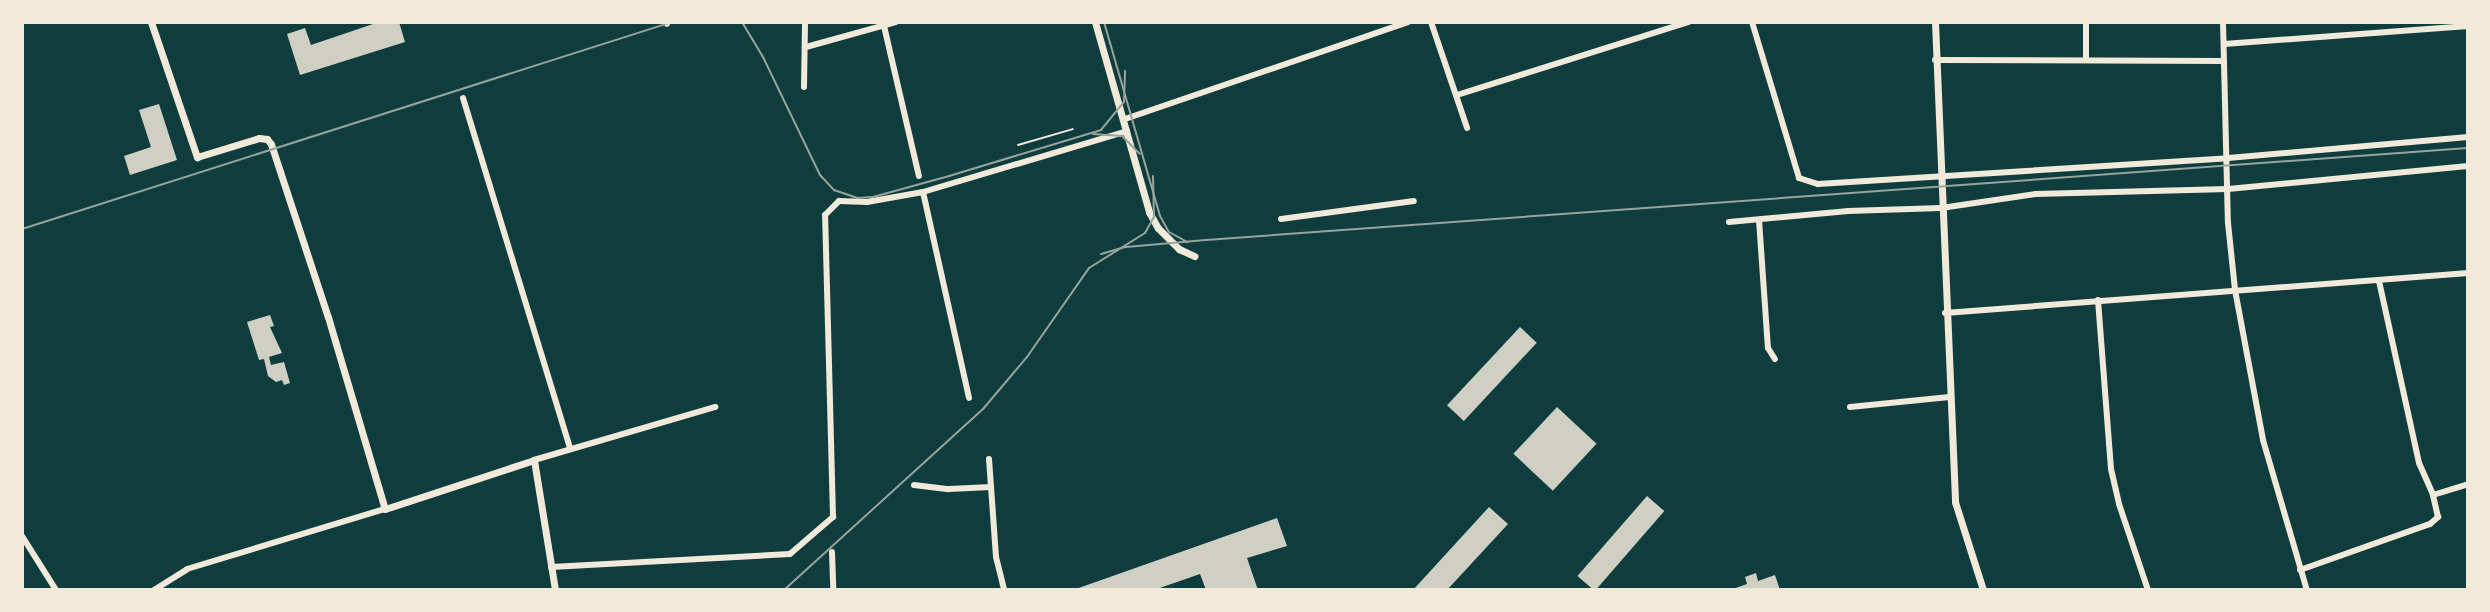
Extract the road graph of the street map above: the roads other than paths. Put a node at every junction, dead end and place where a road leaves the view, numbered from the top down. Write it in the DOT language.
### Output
graph roads {
  1 [pos="151,22"];
  2 [pos="805,22"];
  3 [pos="896,22"];
  4 [pos="1095,22"];
  5 [pos="1408,22"];
  6 [pos="1431,22"];
  7 [pos="1689,22"];
  8 [pos="1752,22"];
  9 [pos="1935,22"];
  10 [pos="2086,22"];
  11 [pos="2223,22"];
  12 [pos="2374,22"];
  13 [pos="884,26"];
  14 [pos="2468,26"];
  15 [pos="2375,32"];
  16 [pos="2224,44"];
  17 [pos="806,47"];
  18 [pos="1935,60"];
  19 [pos="2086,60"];
  20 [pos="2224,61"];
  21 [pos="804,87"];
  22 [pos="1457,95"];
  23 [pos="463,98"];
  24 [pos="1125,119"];
  25 [pos="1467,128"];
  26 [pos="1128,131"];
  27 [pos="2468,137"];
  28 [pos="2228,158"];
  29 [pos="2468,166"];
  30 [pos="919,176"];
  31 [pos="1940,177"];
  32 [pos="2228,189"];
  33 [pos="923,192"];
  34 [pos="1414,201"];
  35 [pos="1941,208"];
  36 [pos="1281,219"];
  37 [pos="1759,220"];
  38 [pos="1729,222"];
  39 [pos="1194,256"];
  40 [pos="2468,273"];
  41 [pos="2379,281"];
  42 [pos="2235,290"];
  43 [pos="2098,300"];
  44 [pos="1945,313"];
  45 [pos="1775,359"];
  46 [pos="1949,397"];
  47 [pos="969,398"];
  48 [pos="715,407"];
  49 [pos="1850,407"];
  50 [pos="570,449"];
  51 [pos="989,459"];
  52 [pos="534,460"];
  53 [pos="2468,484"];
  54 [pos="914,485"];
  55 [pos="991,487"];
  56 [pos="2433,495"];
  57 [pos="385,509"];
  58 [pos="22,536"];
  59 [pos="832,552"];
  60 [pos="551,567"];
  61 [pos="2300,570"];
  62 [pos="56,590"];
  63 [pos="154,590"];
  64 [pos="555,590"];
  65 [pos="833,590"];
  66 [pos="1004,590"];
  67 [pos="1983,590"];
  68 [pos="2148,590"];
  69 [pos="2306,590"];
  1 -- 57 [label="street"];
  2 -- 17 [label="street"];
  3 -- 13 [label="street"];
  4 -- 24 [label="street"];
  5 -- 24 [label="street"];
  6 -- 22 [label="street"];
  7 -- 22 [label="street"];
  8 -- 31 [label="street"];
  9 -- 18 [label="street"];
  10 -- 19 [label="street"];
  11 -- 16 [label="street"];
  12 -- 15 [label="street"];
  13 -- 17 [label="street"];
  13 -- 30 [label="street"];
  14 -- 15 [label="street"];
  15 -- 16 [label="street"];
  16 -- 20 [label="street"];
  17 -- 21 [label="street"];
  18 -- 19 [label="street"];
  18 -- 31 [label="street"];
  19 -- 20 [label="street"];
  20 -- 28 [label="street"];
  22 -- 25 [label="street"];
  23 -- 50 [label="street"];
  24 -- 26 [label="street"];
  26 -- 33 [label="street"];
  26 -- 39 [label="street"];
  27 -- 28 [label="street"];
  28 -- 31 [label="street"];
  28 -- 32 [label="street"];
  29 -- 32 [label="street"];
  31 -- 35 [label="street"];
  32 -- 35 [label="street"];
  32 -- 42 [label="street"];
  33 -- 47 [label="street"];
  33 -- 60 [label="street"];
  34 -- 36 [label="street"];
  35 -- 37 [label="street"];
  35 -- 44 [label="street"];
  37 -- 38 [label="street"];
  37 -- 45 [label="street"];
  40 -- 41 [label="street"];
  41 -- 42 [label="street"];
  41 -- 56 [label="street"];
  42 -- 43 [label="street"];
  42 -- 61 [label="street"];
  43 -- 44 [label="street"];
  43 -- 68 [label="street"];
  44 -- 46 [label="street"];
  46 -- 49 [label="street"];
  46 -- 67 [label="street"];
  48 -- 50 [label="street"];
  50 -- 52 [label="street"];
  51 -- 55 [label="street"];
  52 -- 57 [label="street"];
  52 -- 60 [label="street"];
  53 -- 56 [label="street"];
  54 -- 55 [label="street"];
  55 -- 66 [label="street"];
  56 -- 61 [label="street"];
  57 -- 63 [label="street"];
  58 -- 62 [label="street"];
  59 -- 65 [label="street"];
  60 -- 64 [label="street"];
  61 -- 69 [label="street"];
}
